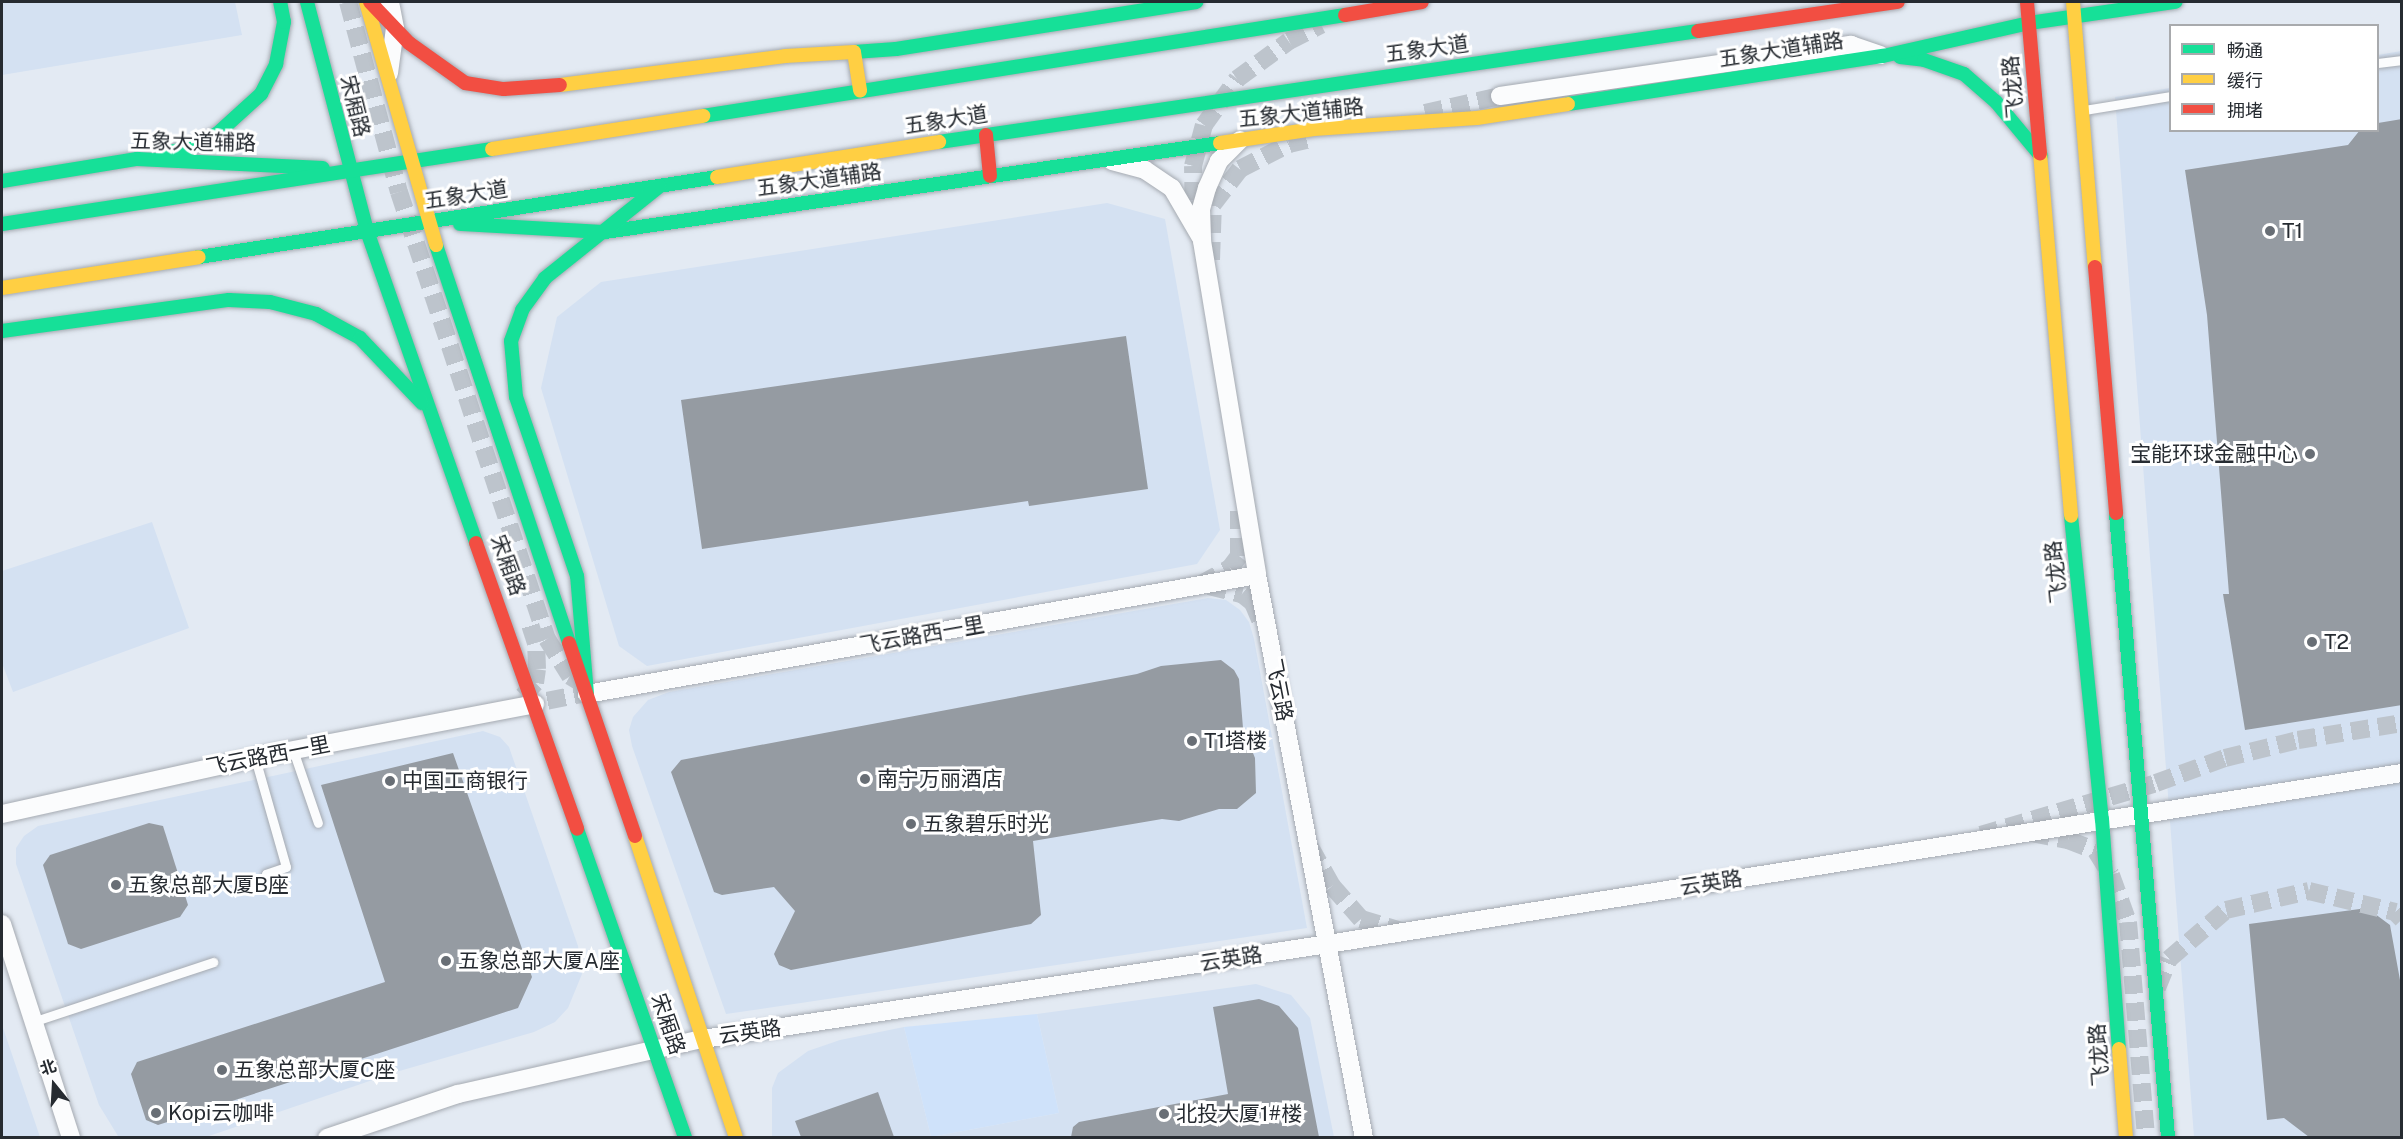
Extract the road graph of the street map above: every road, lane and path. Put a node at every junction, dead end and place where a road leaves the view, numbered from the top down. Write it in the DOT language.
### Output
graph roads {
  1 [pos="280,2"];
  2 [pos="307,2"];
  3 [pos="368,2"];
  4 [pos="390,2"];
  5 [pos="1196,2"];
  6 [pos="1422,2"];
  7 [pos="1898,2"];
  8 [pos="2027,2"];
  9 [pos="2073,2"];
  10 [pos="2175,2"];
  11 [pos="2075,17"];
  12 [pos="2029,24"];
  13 [pos="395,28"];
  14 [pos="854,52"];
  15 [pos="1883,56"];
  16 [pos="2402,60"];
  17 [pos="2379,63"];
  18 [pos="388,81"];
  19 [pos="860,91"];
  20 [pos="1500,96"];
  21 [pos="2169,96"];
  22 [pos="2081,111"];
  23 [pos="986,135"];
  24 [pos="1240,140"];
  25 [pos="2041,156"];
  26 [pos="137,159"];
  27 [pos="1106,159"];
  28 [pos="409,160"];
  29 [pos="349,169"];
  30 [pos="990,176"];
  31 [pos="2,181"];
  32 [pos="660,186"];
  33 [pos="428,222"];
  34 [pos="2,224"];
  35 [pos="367,231"];
  36 [pos="605,232"];
  37 [pos="1202,240"];
  38 [pos="2,288"];
  39 [pos="2,332"];
  40 [pos="432,415"];
  41 [pos="1257,575"];
  42 [pos="587,694"];
  43 [pos="535,704"];
  44 [pos="293,750"];
  45 [pos="258,758"];
  46 [pos="2402,773"];
  47 [pos="2142,813"];
  48 [pos="2,814"];
  49 [pos="2102,819"];
  50 [pos="318,823"];
  51 [pos="298,864"];
  52 [pos="268,880"];
  53 [pos="2,924"];
  54 [pos="1328,944"];
  55 [pos="213,962"];
  56 [pos="32,1022"];
  57 [pos="703,1039"];
  58 [pos="654,1048"];
  59 [pos="71,1137"];
  60 [pos="327,1137"];
  61 [pos="685,1137"];
  62 [pos="736,1137"];
  63 [pos="1364,1137"];
  64 [pos="2126,1137"];
  65 [pos="2168,1137"];
  1 -- 26 [label="main road"];
  2 -- 29 [label="main road, 宋厢路"];
  3 -- 13 [label="main road"];
  3 -- 18 [label="main road, 宋厢路"];
  4 -- 13 [label="street"];
  5 -- 14 [label="main road"];
  6 -- 19 [label="main road, 五象大道"];
  7 -- 23 [label="main road, 五象大道"];
  8 -- 12 [label="main road, 飞龙路"];
  9 -- 11 [label="main road"];
  10 -- 11 [label="main road, 五象大道辅路"];
  11 -- 12 [label="main road, 五象大道辅路"];
  11 -- 22 [label="main road"];
  12 -- 15 [label="main road, 五象大道辅路"];
  12 -- 25 [label="main road, 飞龙路"];
  13 -- 14 [label="main road"];
  13 -- 18 [label="street"];
  14 -- 19 [label="main road"];
  15 -- 20 [label="street"];
  15 -- 24 [label="main road, 五象大道辅路"];
  15 -- 25 [label="main road"];
  16 -- 17 [label="lane"];
  18 -- 28 [label="main road, 宋厢路"];
  19 -- 28 [label="main road, 五象大道"];
  21 -- 22 [label="lane"];
  22 -- 47 [label="main road"];
  23 -- 30 [label="main road"];
  23 -- 32 [label="main road, 五象大道"];
  24 -- 27 [label="main road, 五象大道辅路"];
  24 -- 37 [label="street, 飞云路"];
  25 -- 49 [label="main road, 飞龙路"];
  26 -- 29 [label="main road, 五象大道辅路"];
  26 -- 31 [label="main road, 五象大道辅路"];
  27 -- 30 [label="main road, 五象大道辅路"];
  27 -- 37 [label="street, 飞云路"];
  28 -- 29 [label="main road, 五象大道"];
  28 -- 33 [label="main road, 宋厢路"];
  29 -- 34 [label="main road, 五象大道"];
  29 -- 35 [label="main road, 宋厢路"];
  30 -- 36 [label="main road, 五象大道辅路"];
  32 -- 33 [label="main road, 五象大道"];
  32 -- 36 [label="main road"];
  33 -- 35 [label="main road, 五象大道"];
  33 -- 36 [label="main road, 五象大道辅路"];
  33 -- 42 [label="main road, 宋厢路"];
  35 -- 38 [label="main road, 五象大道"];
  35 -- 40 [label="main road, 宋厢路"];
  36 -- 42 [label="main road"];
  37 -- 41 [label="street, 飞云路"];
  39 -- 40 [label="main road"];
  40 -- 43 [label="main road, 宋厢路"];
  41 -- 42 [label="street, 飞云路西一里"];
  41 -- 54 [label="street, 飞云路"];
  42 -- 57 [label="main road, 宋厢路"];
  43 -- 44 [label="street, 飞云路西一里"];
  43 -- 58 [label="main road, 宋厢路"];
  44 -- 45 [label="street, 飞云路西一里"];
  44 -- 50 [label="lane"];
  45 -- 48 [label="street, 飞云路西一里"];
  45 -- 51 [label="lane"];
  45 -- 52 [label="lane"];
  46 -- 47 [label="street, 云英路"];
  47 -- 49 [label="street, 云英路"];
  47 -- 65 [label="main road"];
  49 -- 54 [label="street, 云英路"];
  49 -- 64 [label="main road, 飞龙路"];
  53 -- 56 [label="street"];
  54 -- 57 [label="street, 云英路"];
  54 -- 63 [label="street, 飞云路"];
  55 -- 56 [label="lane"];
  56 -- 59 [label="street"];
  57 -- 58 [label="street, 云英路"];
  57 -- 62 [label="main road, 宋厢路"];
  58 -- 60 [label="street, 云英路"];
  58 -- 61 [label="main road, 宋厢路"];
}
